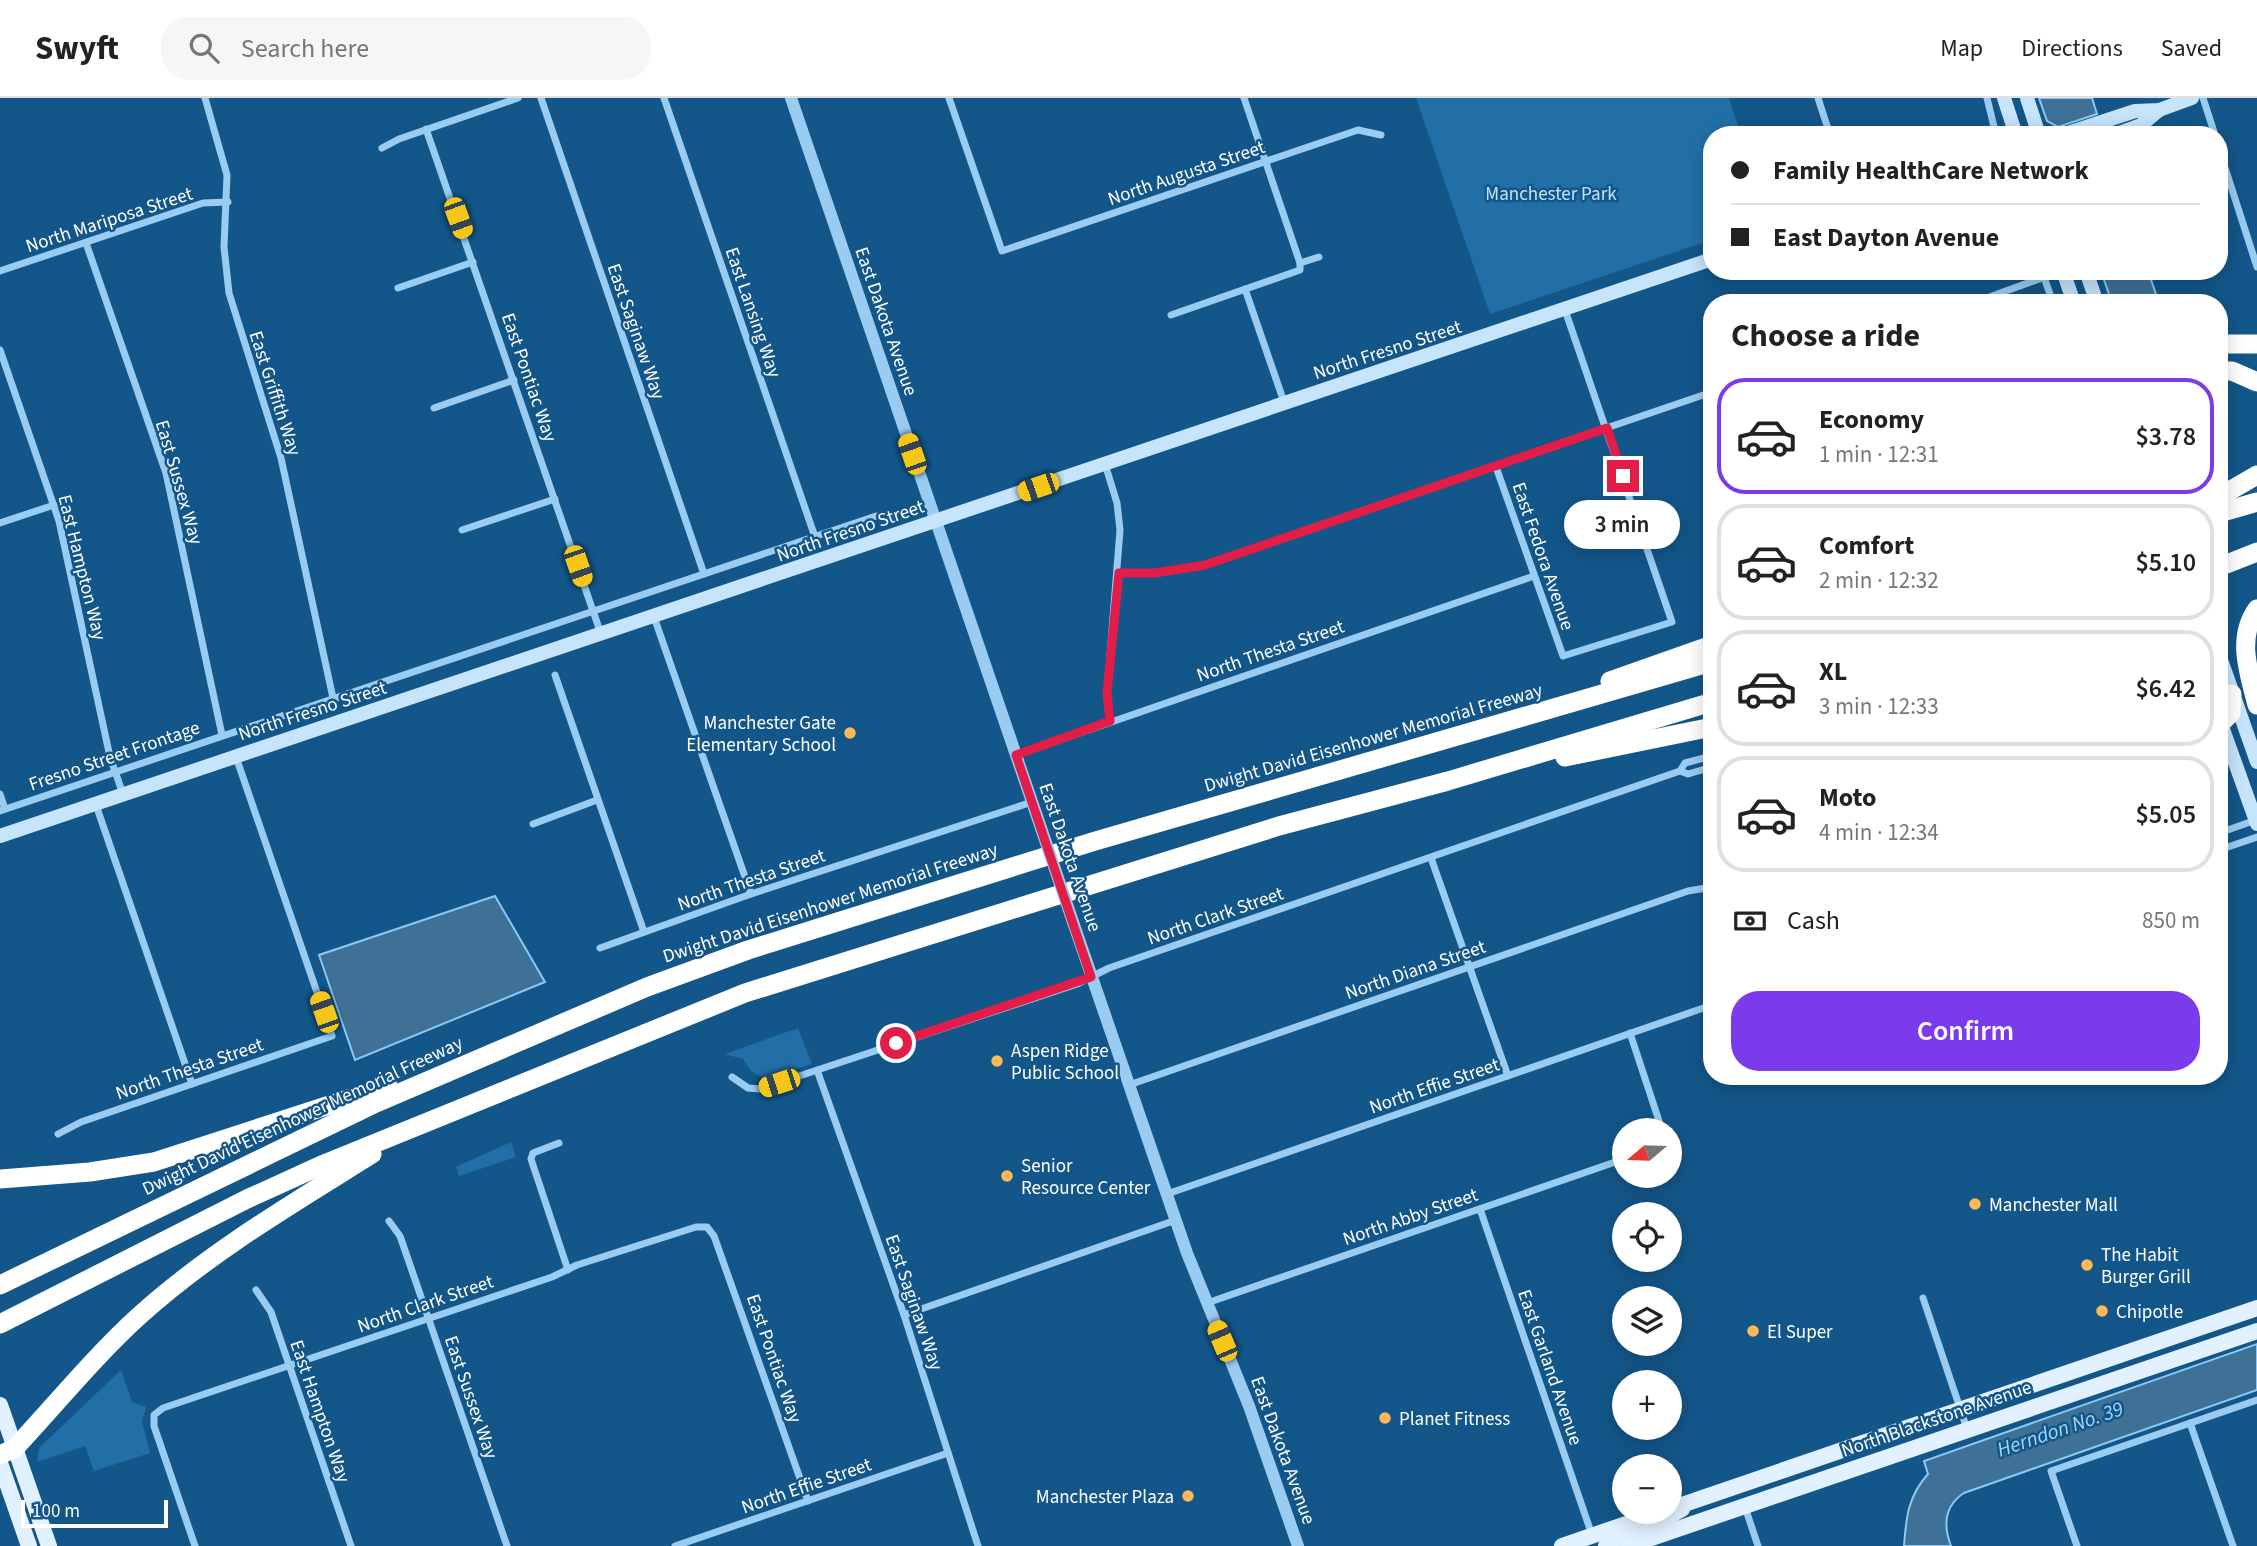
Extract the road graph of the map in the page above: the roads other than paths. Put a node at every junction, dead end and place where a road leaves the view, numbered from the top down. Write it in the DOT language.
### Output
graph roads {
  1 [pos="205,98"];
  2 [pos="518,98"];
  3 [pos="541,98"];
  4 [pos="664,98"];
  5 [pos="791,98"];
  6 [pos="949,98"];
  7 [pos="1244,98"];
  8 [pos="1818,98"];
  9 [pos="1987,98"];
  10 [pos="2004,98"];
  11 [pos="2026,98"];
  12 [pos="2192,98"];
  13 [pos="2203,98"];
  14 [pos="2159,110"];
  15 [pos="1827,126"];
  16 [pos="1994,126"];
  17 [pos="2013,126"];
  18 [pos="2036,126"];
  19 [pos="2088,126"];
  20 [pos="2138,126"];
  21 [pos="2212,126"];
  22 [pos="426,130"];
  23 [pos="1381,135"];
  24 [pos="382,148"];
  25 [pos="1265,161"];
  26 [pos="2228,177"];
  27 [pos="228,202"];
  28 [pos="86,243"];
  29 [pos="1319,257"];
  30 [pos="474,262"];
  31 [pos="1703,262"];
  32 [pos="1300,263"];
  33 [pos="2257,267"];
  34 [pos="0,271"];
  35 [pos="2036,280"];
  36 [pos="398,288"];
  37 [pos="1245,289"];
  38 [pos="1998,294"];
  39 [pos="1565,310"];
  40 [pos="1171,315"];
  41 [pos="2228,344"];
  42 [pos="2257,344"];
  43 [pos="0,350"];
  44 [pos="2228,372"];
  45 [pos="514,380"];
  46 [pos="2257,382"];
  47 [pos="1703,395"];
  48 [pos="1284,403"];
  49 [pos="434,408"];
  50 [pos="1607,428"];
  51 [pos="1105,464"];
  52 [pos="1496,467"];
  53 [pos="2257,475"];
  54 [pos="2228,492"];
  55 [pos="555,499"];
  56 [pos="2257,502"];
  57 [pos="54,505"];
  58 [pos="2228,510"];
  59 [pos="876,516"];
  60 [pos="934,521"];
  61 [pos="0,523"];
  62 [pos="462,530"];
  63 [pos="815,537"];
  64 [pos="2257,550"];
  65 [pos="2228,557"];
  66 [pos="2228,563"];
  67 [pos="1119,573"];
  68 [pos="704,574"];
  69 [pos="1534,576"];
  70 [pos="2257,609"];
  71 [pos="594,611"];
  72 [pos="654,617"];
  73 [pos="601,634"];
  74 [pos="1703,648"];
  75 [pos="1703,665"];
  76 [pos="555,674"];
  77 [pos="2228,681"];
  78 [pos="2232,694"];
  79 [pos="333,698"];
  80 [pos="1703,705"];
  81 [pos="2257,705"];
  82 [pos="2228,715"];
  83 [pos="1110,721"];
  84 [pos="1703,729"];
  85 [pos="222,735"];
  86 [pos="1441,741"];
  87 [pos="2228,744"];
  88 [pos="1016,755"];
  89 [pos="236,756"];
  90 [pos="1703,758"];
  91 [pos="2257,762"];
  92 [pos="1703,770"];
  93 [pos="115,771"];
  94 [pos="1680,771"];
  95 [pos="1448,781"];
  96 [pos="0,794"];
  97 [pos="123,795"];
  98 [pos="597,800"];
  99 [pos="1032,802"];
  100 [pos="96,805"];
  101 [pos="3,810"];
  102 [pos="2257,822"];
  103 [pos="533,824"];
  104 [pos="2228,830"];
  105 [pos="0,836"];
  106 [pos="2257,836"];
  107 [pos="2228,847"];
  108 [pos="1431,858"];
  109 [pos="1703,888"];
  110 [pos="751,894"];
  111 [pos="644,932"];
  112 [pos="600,948"];
  113 [pos="1470,967"];
  114 [pos="1091,977"];
  115 [pos="1703,1008"];
  116 [pos="1630,1033"];
  117 [pos="469,1062"];
  118 [pos="817,1070"];
  119 [pos="1508,1076"];
  120 [pos="732,1077"];
  121 [pos="192,1084"];
  122 [pos="1129,1085"];
  123 [pos="1658,1118"];
  124 [pos="425,1121"];
  125 [pos="58,1134"];
  126 [pos="559,1143"];
  127 [pos="1612,1163"];
  128 [pos="0,1179"];
  129 [pos="1167,1194"];
  130 [pos="1480,1209"];
  131 [pos="1176,1220"];
  132 [pos="389,1221"];
  133 [pos="707,1227"];
  134 [pos="568,1270"];
  135 [pos="0,1285"];
  136 [pos="256,1290"];
  137 [pos="1923,1298"];
  138 [pos="1207,1303"];
  139 [pos="2257,1308"];
  140 [pos="904,1315"];
  141 [pos="429,1318"];
  142 [pos="0,1324"];
  143 [pos="2257,1331"];
  144 [pos="289,1365"];
  145 [pos="2257,1400"];
  146 [pos="0,1405"];
  147 [pos="1961,1410"];
  148 [pos="2190,1423"];
  149 [pos="1968,1429"];
  150 [pos="1840,1451"];
  151 [pos="7,1452"];
  152 [pos="948,1453"];
  153 [pos="0,1463"];
  154 [pos="1699,1499"];
  155 [pos="808,1501"];
  156 [pos="1682,1505"];
  157 [pos="1745,1507"];
  158 [pos="1632,1524"];
  159 [pos="1592,1541"];
  160 [pos="29,1546"];
  161 [pos="49,1546"];
  162 [pos="195,1546"];
  163 [pos="351,1546"];
  164 [pos="507,1546"];
  165 [pos="675,1546"];
  166 [pos="978,1546"];
  167 [pos="1298,1546"];
  168 [pos="1562,1546"];
  169 [pos="1606,1546"];
  170 [pos="1628,1546"];
  171 [pos="1758,1546"];
  172 [pos="2077,1546"];
  173 [pos="2234,1546"];
  1 -- 27 [label="street, East Griffith Way"];
  2 -- 22 [label="street"];
  3 -- 68 [label="street, East Saginaw Way"];
  4 -- 63 [label="street, East Lansing Way"];
  5 -- 60 [label="street, East Dakota Avenue"];
  6 -- 25 [label="street, North Augusta Street"];
  7 -- 25 [label="street"];
  8 -- 15 [label="street"];
  9 -- 16 [label="street"];
  10 -- 17 [label="main road"];
  11 -- 18 [label="main road"];
  12 -- 14 [label="main road"];
  13 -- 21 [label="street"];
  14 -- 19 [label="main road"];
  14 -- 20 [label="main road"];
  22 -- 24 [label="street"];
  22 -- 30 [label="street, East Pontiac Way"];
  23 -- 25 [label="street, North Augusta Street"];
  25 -- 32 [label="street"];
  26 -- 33 [label="street"];
  27 -- 28 [label="street, North Mariposa Street"];
  27 -- 79 [label="street, East Griffith Way"];
  28 -- 34 [label="street, North Mariposa Street"];
  28 -- 85 [label="street, East Sussex Way"];
  29 -- 32 [label="street"];
  30 -- 36 [label="street"];
  30 -- 45 [label="street, East Pontiac Way"];
  31 -- 39 [label="main road, North Fresno Street"];
  32 -- 37 [label="street"];
  35 -- 38 [label="street"];
  37 -- 40 [label="street"];
  37 -- 48 [label="street"];
  39 -- 48 [label="main road, North Fresno Street"];
  39 -- 50 [label="street"];
  41 -- 42 [label="highway"];
  43 -- 57 [label="street, East Hampton Way"];
  44 -- 46 [label="highway"];
  45 -- 49 [label="street"];
  45 -- 55 [label="street, East Pontiac Way"];
  47 -- 50 [label="street"];
  48 -- 51 [label="main road, North Fresno Street"];
  50 -- 52 [label="street"];
  50 -- 69 [label="street, East Fedora Avenue"];
  51 -- 60 [label="main road, North Fresno Street"];
  51 -- 67 [label="street"];
  52 -- 67 [label="street"];
  52 -- 69 [label="street, East Fedora Avenue"];
  53 -- 54 [label="highway"];
  55 -- 62 [label="street"];
  55 -- 71 [label="street, East Pontiac Way"];
  56 -- 58 [label="highway"];
  57 -- 61 [label="street"];
  57 -- 93 [label="street, East Hampton Way"];
  59 -- 63 [label="street, Fresno Street Frontage"];
  60 -- 72 [label="main road, North Fresno Street"];
  60 -- 88 [label="street, East Dakota Avenue"];
  63 -- 68 [label="street, Fresno Street Frontage"];
  64 -- 65 [label="highway"];
  64 -- 66 [label="highway"];
  67 -- 83 [label="street"];
  68 -- 71 [label="street, Fresno Street Frontage"];
  69 -- 83 [label="street, North Thesta Street"];
  70 -- 81 [label="highway"];
  71 -- 73 [label="street, East Pontiac Way"];
  71 -- 79 [label="street, Fresno Street Frontage"];
  72 -- 73 [label="main road, North Fresno Street"];
  72 -- 110 [label="street"];
  73 -- 89 [label="main road, North Fresno Street"];
  74 -- 86 [label="highway"];
  75 -- 86 [label="highway, Dwight David Eisenhower Memorial Freeway"];
  76 -- 98 [label="street"];
  77 -- 78 [label="main road"];
  78 -- 82 [label="highway"];
  78 -- 91 [label="main road"];
  79 -- 85 [label="street, Fresno Street Frontage"];
  80 -- 95 [label="highway"];
  83 -- 88 [label="street, North Thesta Street"];
  84 -- 95 [label="highway"];
  85 -- 93 [label="street, Fresno Street Frontage"];
  86 -- 117 [label="highway, Dwight David Eisenhower Memorial Freeway"];
  87 -- 102 [label="main road"];
  88 -- 99 [label="street, East Dakota Avenue"];
  89 -- 97 [label="main road, North Fresno Street"];
  89 -- 121 [label="street, North Thesta Street"];
  90 -- 94 [label="street, North Clark Street"];
  92 -- 94 [label="street, North Clark Street"];
  93 -- 97 [label="street, East Hampton Way"];
  93 -- 101 [label="street, Fresno Street Frontage"];
  94 -- 108 [label="street, North Clark Street"];
  95 -- 124 [label="highway"];
  96 -- 101 [label="street"];
  97 -- 100 [label="main road, North Fresno Street"];
  98 -- 103 [label="street"];
  98 -- 111 [label="street"];
  99 -- 110 [label="street, North Thesta Street"];
  99 -- 114 [label="street, East Dakota Avenue, bridge"];
  100 -- 105 [label="main road, North Fresno Street"];
  100 -- 121 [label="street"];
  102 -- 104 [label="street"];
  106 -- 107 [label="street"];
  108 -- 113 [label="street"];
  108 -- 114 [label="street, North Clark Street"];
  109 -- 113 [label="street, North Diana Street"];
  110 -- 111 [label="street, North Thesta Street"];
  111 -- 112 [label="street, North Thesta Street"];
  113 -- 119 [label="street"];
  113 -- 122 [label="street, North Diana Street"];
  114 -- 118 [label="street, North Clark Street"];
  114 -- 122 [label="street, East Dakota Avenue"];
  115 -- 116 [label="street, North Effie Street"];
  116 -- 119 [label="street, North Effie Street"];
  116 -- 123 [label="street"];
  117 -- 128 [label="highway"];
  117 -- 135 [label="highway, Dwight David Eisenhower Memorial Freeway"];
  118 -- 120 [label="street, North Clark Street"];
  118 -- 140 [label="street, East Saginaw Way"];
  119 -- 129 [label="street, North Effie Street"];
  121 -- 125 [label="street, North Thesta Street"];
  122 -- 129 [label="street, East Dakota Avenue"];
  124 -- 142 [label="highway"];
  124 -- 151 [label="highway"];
  126 -- 134 [label="street"];
  127 -- 130 [label="street, North Abby Street"];
  129 -- 131 [label="street, East Dakota Avenue"];
  130 -- 138 [label="street, North Abby Street"];
  130 -- 159 [label="street, East Garland Avenue"];
  131 -- 138 [label="street, East Dakota Avenue"];
  131 -- 140 [label="street"];
  132 -- 141 [label="street, East Sussex Way"];
  133 -- 134 [label="street, North Clark Street"];
  133 -- 155 [label="street, East Pontiac Way"];
  134 -- 141 [label="street, North Clark Street"];
  136 -- 144 [label="street, East Hampton Way"];
  137 -- 147 [label="street"];
  138 -- 167 [label="street, East Dakota Avenue"];
  139 -- 147 [label="main road, North Blackstone Avenue"];
  140 -- 152 [label="street, East Saginaw Way"];
  141 -- 144 [label="street, North Clark Street"];
  141 -- 164 [label="street, East Sussex Way"];
  143 -- 149 [label="main road, North Blackstone Avenue"];
  144 -- 162 [label="street, North Clark Street"];
  144 -- 163 [label="street, East Hampton Way"];
  145 -- 148 [label="street"];
  146 -- 151 [label="main road"];
  147 -- 149 [label="street"];
  147 -- 150 [label="main road, North Blackstone Avenue"];
  148 -- 172 [label="street"];
  148 -- 173 [label="street"];
  149 -- 157 [label="main road, North Blackstone Avenue"];
  150 -- 154 [label="main road, North Blackstone Avenue"];
  150 -- 157 [label="main road"];
  151 -- 161 [label="main road"];
  152 -- 155 [label="street, North Effie Street"];
  152 -- 166 [label="street, East Saginaw Way"];
  153 -- 160 [label="main road"];
  154 -- 156 [label="main road, North Blackstone Avenue"];
  154 -- 169 [label="main road"];
  155 -- 165 [label="street, North Effie Street"];
  157 -- 170 [label="main road, North Blackstone Avenue"];
  157 -- 171 [label="street"];
  158 -- 159 [label="main road"];
  159 -- 168 [label="main road"];
}
